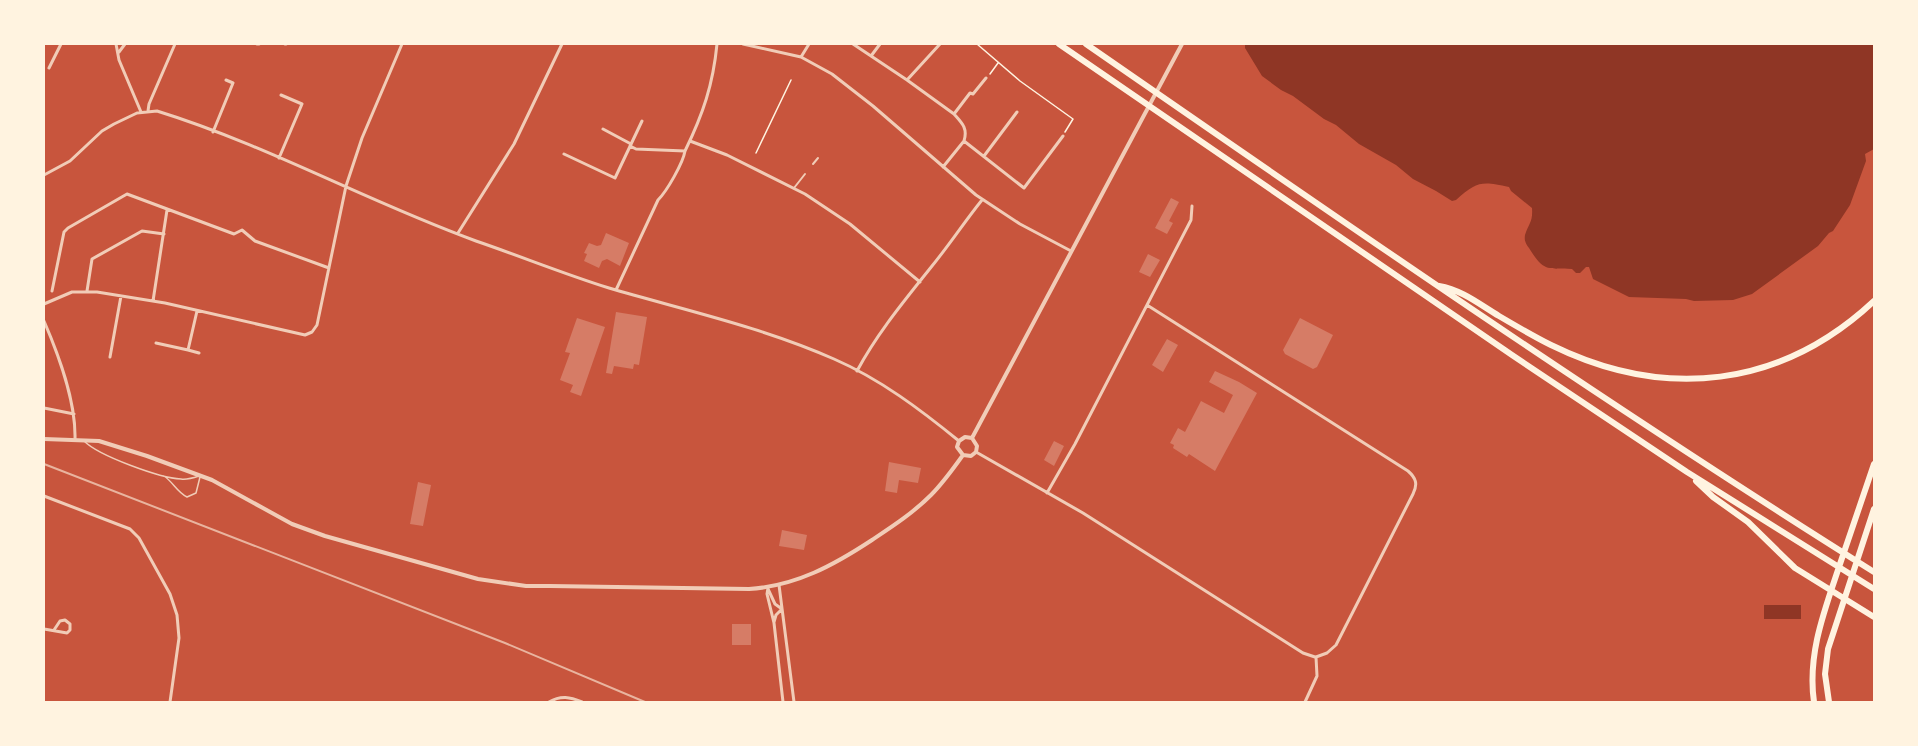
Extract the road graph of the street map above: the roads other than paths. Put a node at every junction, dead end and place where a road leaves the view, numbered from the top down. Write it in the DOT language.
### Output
graph roads {
  1 [pos="62,44"];
  2 [pos="116,44"];
  3 [pos="125,44"];
  4 [pos="175,44"];
  5 [pos="402,44"];
  6 [pos="562,44"];
  7 [pos="717,44"];
  8 [pos="743,44"];
  9 [pos="809,44"];
  10 [pos="853,44"];
  11 [pos="880,44"];
  12 [pos="940,44"];
  13 [pos="1059,44"];
  14 [pos="1086,44"];
  15 [pos="1182,44"];
  16 [pos="118,53"];
  17 [pos="871,56"];
  18 [pos="801,57"];
  19 [pos="49,68"];
  20 [pos="986,78"];
  21 [pos="226,80"];
  22 [pos="907,80"];
  23 [pos="281,94"];
  24 [pos="148,111"];
  25 [pos="141,112"];
  26 [pos="1017,112"];
  27 [pos="954,114"];
  28 [pos="642,121"];
  29 [pos="603,129"];
  30 [pos="213,132"];
  31 [pos="1063,136"];
  32 [pos="690,141"];
  33 [pos="964,141"];
  34 [pos="630,145"];
  35 [pos="686,151"];
  36 [pos="564,154"];
  37 [pos="984,156"];
  38 [pos="279,158"];
  39 [pos="818,158"];
  40 [pos="813,164"];
  41 [pos="944,167"];
  42 [pos="805,174"];
  43 [pos="44,175"];
  44 [pos="346,186"];
  45 [pos="794,188"];
  46 [pos="982,200"];
  47 [pos="1192,206"];
  48 [pos="167,210"];
  49 [pos="164,234"];
  50 [pos="458,234"];
  51 [pos="1071,251"];
  52 [pos="329,268"];
  53 [pos="920,282"];
  54 [pos="1435,285"];
  55 [pos="616,290"];
  56 [pos="52,291"];
  57 [pos="87,291"];
  58 [pos="121,296"];
  59 [pos="153,301"];
  60 [pos="1875,301"];
  61 [pos="44,304"];
  62 [pos="1147,305"];
  63 [pos="197,311"];
  64 [pos="44,321"];
  65 [pos="156,343"];
  66 [pos="188,350"];
  67 [pos="199,353"];
  68 [pos="110,357"];
  69 [pos="857,370"];
  70 [pos="44,408"];
  71 [pos="75,414"];
  72 [pos="972,438"];
  73 [pos="44,439"];
  74 [pos="75,439"];
  75 [pos="82,439"];
  76 [pos="959,441"];
  77 [pos="976,452"];
  78 [pos="963,455"];
  79 [pos="1875,464"];
  80 [pos="1687,472"];
  81 [pos="161,475"];
  82 [pos="200,476"];
  83 [pos="1047,493"];
  84 [pos="44,496"];
  85 [pos="1875,509"];
  86 [pos="1875,572"];
  87 [pos="778,585"];
  88 [pos="768,588"];
  89 [pos="1874,588"];
  90 [pos="782,609"];
  91 [pos="1875,617"];
  92 [pos="774,623"];
  93 [pos="44,629"];
  94 [pos="54,630"];
  95 [pos="1316,657"];
  96 [pos="170,702"];
  97 [pos="549,702"];
  98 [pos="582,702"];
  99 [pos="783,702"];
  100 [pos="794,702"];
  101 [pos="1305,702"];
  102 [pos="1814,702"];
  103 [pos="1829,702"];
  1 -- 19 [label="street"];
  2 -- 16 [label="street"];
  3 -- 16 [label="street"];
  4 -- 24 [label="street"];
  5 -- 44 [label="street"];
  6 -- 50 [label="street"];
  7 -- 32 [label="street"];
  8 -- 18 [label="street"];
  9 -- 18 [label="street"];
  10 -- 17 [label="street"];
  11 -- 17 [label="street"];
  12 -- 22 [label="street"];
  13 -- 80 [label="highway"];
  14 -- 54 [label="highway"];
  15 -- 51 [label="street"];
  16 -- 25 [label="street"];
  17 -- 22 [label="street"];
  18 -- 41 [label="street"];
  20 -- 27 [label="street"];
  21 -- 30 [label="street"];
  22 -- 27 [label="street"];
  23 -- 38 [label="street"];
  24 -- 25 [label="street"];
  24 -- 30 [label="street"];
  25 -- 43 [label="street"];
  26 -- 37 [label="street"];
  27 -- 33 [label="street"];
  28 -- 34 [label="street"];
  29 -- 34 [label="street"];
  30 -- 38 [label="street"];
  31 -- 37 [label="street"];
  32 -- 35 [label="street"];
  32 -- 45 [label="street"];
  33 -- 37 [label="street"];
  33 -- 41 [label="street"];
  34 -- 35 [label="street"];
  34 -- 36 [label="street"];
  35 -- 55 [label="street"];
  38 -- 44 [label="street"];
  39 -- 40 [label="street"];
  41 -- 46 [label="street"];
  42 -- 45 [label="street"];
  44 -- 50 [label="street"];
  44 -- 52 [label="street"];
  45 -- 53 [label="street"];
  46 -- 51 [label="street"];
  46 -- 53 [label="street"];
  47 -- 62 [label="street"];
  48 -- 49 [label="street"];
  48 -- 52 [label="street"];
  48 -- 56 [label="street"];
  49 -- 57 [label="street"];
  49 -- 59 [label="street"];
  50 -- 55 [label="street"];
  51 -- 72 [label="street"];
  52 -- 63 [label="street"];
  53 -- 69 [label="street"];
  54 -- 60 [label="highway"];
  54 -- 86 [label="highway"];
  55 -- 69 [label="street"];
  57 -- 58 [label="street"];
  57 -- 61 [label="street"];
  58 -- 59 [label="street"];
  58 -- 68 [label="street"];
  59 -- 63 [label="street"];
  62 -- 83 [label="street"];
  62 -- 95 [label="street"];
  63 -- 66 [label="street"];
  64 -- 71 [label="street"];
  65 -- 66 [label="street"];
  66 -- 67 [label="street"];
  69 -- 76 [label="street"];
  70 -- 71 [label="street"];
  71 -- 74 [label="street"];
  72 -- 76 [label="street"];
  72 -- 77 [label="street"];
  73 -- 74 [label="street"];
  74 -- 75 [label="street"];
  75 -- 81 [label="lane"];
  75 -- 82 [label="street"];
  76 -- 78 [label="street"];
  77 -- 78 [label="street"];
  77 -- 83 [label="street"];
  78 -- 87 [label="street"];
  79 -- 102 [label="highway"];
  80 -- 89 [label="highway"];
  80 -- 91 [label="highway"];
  81 -- 82 [label="lane"];
  81 -- 82 [label="lane"];
  82 -- 88 [label="street"];
  83 -- 95 [label="street"];
  84 -- 96 [label="street"];
  85 -- 103 [label="highway"];
  87 -- 88 [label="street"];
  87 -- 90 [label="street"];
  88 -- 90 [label="street"];
  88 -- 92 [label="street"];
  90 -- 92 [label="street"];
  90 -- 100 [label="street"];
  92 -- 99 [label="street"];
  93 -- 94 [label="street"];
  94 -- 94 [label="street"];
  95 -- 101 [label="street"];
  97 -- 98 [label="street"];
}
